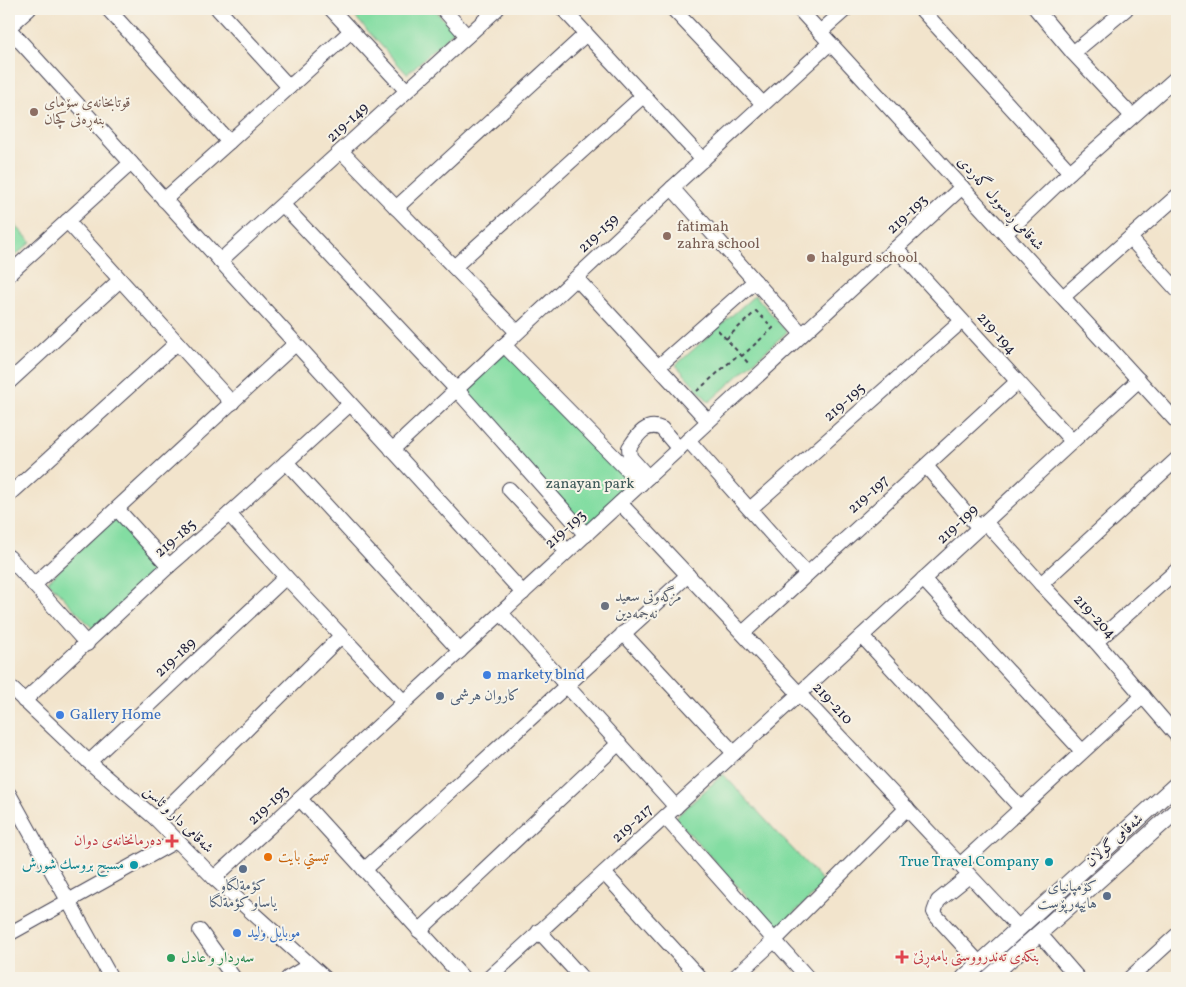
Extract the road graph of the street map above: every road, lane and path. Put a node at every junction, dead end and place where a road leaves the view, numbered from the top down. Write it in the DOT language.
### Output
graph roads {
  1 [pos="29,9"];
  2 [pos="108,9"];
  3 [pos="218,9"];
  4 [pos="331,9"];
  5 [pos="443,9"];
  6 [pos="497,9"];
  7 [pos="563,9"];
  8 [pos="673,9"];
  9 [pos="799,9"];
  10 [pos="846,9"];
  11 [pos="921,9"];
  12 [pos="1036,9"];
  13 [pos="1126,9"];
  14 [pos="9,28"];
  15 [pos="351,31"];
  16 [pos="820,32"];
  17 [pos="586,34"];
  18 [pos="467,36"];
  19 [pos="830,44"];
  20 [pos="1073,53"];
  21 [pos="1177,77"];
  22 [pos="289,87"];
  23 [pos="406,90"];
  24 [pos="644,95"];
  25 [pos="764,104"];
  26 [pos="1132,116"];
  27 [pos="230,142"];
  28 [pos="341,151"];
  29 [pos="703,160"];
  30 [pos="131,163"];
  31 [pos="1070,172"];
  32 [pos="962,187"];
  33 [pos="672,188"];
  34 [pos="1177,196"];
  35 [pos="164,200"];
  36 [pos="283,205"];
  37 [pos="396,208"];
  38 [pos="67,221"];
  39 [pos="1005,234"];
  40 [pos="1130,238"];
  41 [pos="896,248"];
  42 [pos="220,261"];
  43 [pos="454,267"];
  44 [pos="9,274"];
  45 [pos="576,278"];
  46 [pos="120,280"];
  47 [pos="755,281"];
  48 [pos="1177,290"];
  49 [pos="1063,297"];
  50 [pos="710,321"];
  51 [pos="962,321"];
  52 [pos="802,334"];
  53 [pos="511,338"];
  54 [pos="726,339"];
  55 [pos="177,343"];
  56 [pos="295,344"];
  57 [pos="739,353"];
  58 [pos="742,356"];
  59 [pos="531,360"];
  60 [pos="659,366"];
  61 [pos="759,375"];
  62 [pos="1139,380"];
  63 [pos="9,382"];
  64 [pos="1017,382"];
  65 [pos="457,390"];
  66 [pos="688,399"];
  67 [pos="232,403"];
  68 [pos="350,404"];
  69 [pos="708,421"];
  70 [pos="1177,422"];
  71 [pos="1072,441"];
  72 [pos="683,445"];
  73 [pos="392,450"];
  74 [pos="1177,459"];
  75 [pos="286,462"];
  76 [pos="926,466"];
  77 [pos="644,481"];
  78 [pos="509,489"];
  79 [pos="9,494"];
  80 [pos="620,503"];
  81 [pos="117,509"];
  82 [pos="750,509"];
  83 [pos="229,514"];
  84 [pos="982,525"];
  85 [pos="586,534"];
  86 [pos="567,551"];
  87 [pos="9,557"];
  88 [pos="169,566"];
  89 [pos="1177,570"];
  90 [pos="807,574"];
  91 [pos="688,575"];
  92 [pos="286,577"];
  93 [pos="923,579"];
  94 [pos="1042,584"];
  95 [pos="34,585"];
  96 [pos="523,593"];
  97 [pos="501,613"];
  98 [pos="624,633"];
  99 [pos="743,633"];
  100 [pos="340,636"];
  101 [pos="862,636"];
  102 [pos="1096,642"];
  103 [pos="87,644"];
  104 [pos="460,651"];
  105 [pos="566,685"];
  106 [pos="9,686"];
  107 [pos="800,693"];
  108 [pos="1143,696"];
  109 [pos="24,701"];
  110 [pos="404,702"];
  111 [pos="1177,736"];
  112 [pos="619,743"];
  113 [pos="1082,751"];
  114 [pos="734,754"];
  115 [pos="89,762"];
  116 [pos="1177,784"];
  117 [pos="9,794"];
  118 [pos="300,799"];
  119 [pos="676,807"];
  120 [pos="907,808"];
  121 [pos="1022,808"];
  122 [pos="1177,810"];
  123 [pos="666,817"];
  124 [pos="156,819"];
  125 [pos="176,841"];
  126 [pos="364,870"];
  127 [pos="965,871"];
  128 [pos="604,872"];
  129 [pos="214,878"];
  130 [pos="68,901"];
  131 [pos="1019,928"];
  132 [pos="200,931"];
  133 [pos="419,931"];
  134 [pos="539,931"];
  135 [pos="1039,933"];
  136 [pos="9,934"];
  137 [pos="1177,934"];
  138 [pos="776,940"];
  139 [pos="980,964"];
  140 [pos="310,965"];
  141 [pos="111,978"];
  142 [pos="234,978"];
  143 [pos="288,978"];
  144 [pos="325,978"];
  145 [pos="463,978"];
  146 [pos="488,978"];
  147 [pos="582,978"];
  148 [pos="700,978"];
  149 [pos="734,978"];
  150 [pos="808,978"];
  151 [pos="964,978"];
  152 [pos="989,978"];
  153 [pos="1078,978"];
  154 [pos="1130,978"];
  1 -- 14 [label="street"];
  2 -- 27 [label="street"];
  3 -- 22 [label="street"];
  4 -- 15 [label="street"];
  5 -- 18 [label="street"];
  6 -- 18 [label="street, 219-149"];
  7 -- 17 [label="street"];
  8 -- 25 [label="street"];
  9 -- 16 [label="street, شەقامی ڕەسوول گەردی"];
  10 -- 16 [label="street"];
  11 -- 31 [label="street"];
  12 -- 20 [label="street"];
  13 -- 20 [label="street"];
  14 -- 30 [label="street"];
  15 -- 22 [label="street"];
  15 -- 23 [label="street"];
  16 -- 19 [label="street, شەقامی ڕەسوول گەردی"];
  17 -- 24 [label="street"];
  17 -- 37 [label="street"];
  18 -- 23 [label="street, 219-149"];
  19 -- 25 [label="street, 219-159"];
  19 -- 32 [label="street, شەقامی ڕەسوول گەردی"];
  20 -- 26 [label="street"];
  21 -- 26 [label="street"];
  22 -- 27 [label="street"];
  23 -- 28 [label="street, 219-149"];
  24 -- 29 [label="street"];
  24 -- 43 [label="street"];
  25 -- 29 [label="street, 219-159"];
  26 -- 31 [label="street"];
  27 -- 35 [label="street"];
  28 -- 36 [label="street, 219-149"];
  28 -- 37 [label="street"];
  29 -- 33 [label="street, 219-159"];
  30 -- 35 [label="street"];
  30 -- 38 [label="street"];
  31 -- 39 [label="street"];
  32 -- 39 [label="street, شەقامی ڕەسوول گەردی"];
  32 -- 41 [label="street, 219-193"];
  33 -- 45 [label="street, 219-159"];
  33 -- 47 [label="street"];
  34 -- 40 [label="street"];
  35 -- 42 [label="street"];
  36 -- 42 [label="street, 219-149"];
  36 -- 65 [label="street"];
  37 -- 43 [label="street"];
  38 -- 44 [label="street"];
  38 -- 46 [label="street"];
  39 -- 49 [label="street, شەقامی ڕەسوول گەردی"];
  40 -- 48 [label="street"];
  40 -- 49 [label="street"];
  41 -- 51 [label="street, 219-194"];
  41 -- 52 [label="street, 219-193"];
  42 -- 56 [label="street"];
  43 -- 53 [label="street"];
  45 -- 53 [label="street, 219-159"];
  45 -- 60 [label="street"];
  46 -- 55 [label="street"];
  46 -- 63 [label="street"];
  47 -- 50 [label="street"];
  47 -- 52 [label="street"];
  49 -- 62 [label="street, شەقامی ڕەسوول گەردی"];
  50 -- 54 [label="path"];
  50 -- 60 [label="street"];
  51 -- 64 [label="street, 219-194"];
  51 -- 82 [label="street, 219-195"];
  52 -- 61 [label="street, 219-193"];
  53 -- 59 [label="street"];
  53 -- 65 [label="street, 219-159"];
  53 -- 77 [label="street"];
  54 -- 57 [label="path"];
  54 -- 58 [label="path"];
  55 -- 67 [label="street"];
  55 -- 79 [label="street"];
  56 -- 67 [label="street"];
  56 -- 68 [label="street"];
  57 -- 58 [label="path"];
  57 -- 66 [label="path"];
  58 -- 61 [label="path"];
  60 -- 66 [label="street"];
  61 -- 69 [label="street, 219-193"];
  62 -- 70 [label="street, شەقامی ڕەسوول گەردی"];
  62 -- 71 [label="street, 219-199"];
  64 -- 71 [label="street, 219-194"];
  64 -- 76 [label="street, 219-197"];
  65 -- 73 [label="street, 219-159"];
  65 -- 85 [label="street"];
  66 -- 69 [label="street"];
  67 -- 81 [label="street"];
  68 -- 73 [label="street"];
  68 -- 75 [label="street, 219-185"];
  69 -- 72 [label="street, 219-193"];
  71 -- 84 [label="street, 219-199"];
  72 -- 77 [label="street, 219-193"];
  72 -- 77 [label="street"];
  72 -- 82 [label="street"];
  73 -- 96 [label="street"];
  74 -- 94 [label="street"];
  75 -- 83 [label="street, 219-185"];
  75 -- 104 [label="street"];
  76 -- 84 [label="street, 219-204"];
  76 -- 90 [label="street, 219-197"];
  77 -- 80 [label="street, 219-193"];
  78 -- 86 [label="street"];
  80 -- 85 [label="street, 219-193"];
  80 -- 91 [label="street, 219-210"];
  81 -- 88 [label="street"];
  81 -- 95 [label="street"];
  82 -- 90 [label="street"];
  83 -- 88 [label="street, 219-185"];
  83 -- 92 [label="street"];
  84 -- 93 [label="street, 219-199"];
  84 -- 94 [label="street, 219-204"];
  85 -- 86 [label="street, 219-193"];
  86 -- 96 [label="street, 219-193"];
  87 -- 95 [label="street"];
  88 -- 103 [label="street, 219-185"];
  89 -- 102 [label="street"];
  90 -- 99 [label="street, 219-197"];
  91 -- 98 [label="street"];
  91 -- 99 [label="street, 219-210"];
  92 -- 100 [label="street"];
  92 -- 115 [label="street, 219-189"];
  93 -- 101 [label="street, 219-199"];
  93 -- 113 [label="street"];
  94 -- 102 [label="street, 219-204"];
  95 -- 103 [label="street"];
  96 -- 97 [label="street, 219-193"];
  97 -- 104 [label="street, 219-193"];
  97 -- 105 [label="street"];
  98 -- 105 [label="street"];
  98 -- 114 [label="street"];
  99 -- 107 [label="street, 219-210"];
  100 -- 110 [label="street"];
  100 -- 124 [label="street"];
  101 -- 107 [label="street, 219-199"];
  101 -- 121 [label="street"];
  102 -- 108 [label="street, 219-204"];
  103 -- 109 [label="street, 219-185"];
  104 -- 110 [label="street, 219-193"];
  105 -- 112 [label="street"];
  105 -- 126 [label="street"];
  106 -- 109 [label="street, شەقامی دار و ئاسن"];
  107 -- 114 [label="street, 219-217"];
  107 -- 120 [label="street, 219-210"];
  108 -- 111 [label="street, 219-204"];
  108 -- 113 [label="street"];
  109 -- 115 [label="street, شەقامی دار و ئاسن"];
  110 -- 118 [label="street, 219-193"];
  112 -- 119 [label="street"];
  112 -- 133 [label="street"];
  113 -- 121 [label="street"];
  114 -- 119 [label="street, 219-217"];
  115 -- 124 [label="street, شەقامی دار و ئاسن"];
  116 -- 131 [label="main road, شەقامی گوڵان"];
  117 -- 130 [label="street"];
  118 -- 126 [label="street"];
  118 -- 129 [label="street, 219-193"];
  119 -- 123 [label="street, 219-217"];
  120 -- 127 [label="street, 219-210"];
  120 -- 138 [label="street"];
  121 -- 127 [label="street"];
  122 -- 135 [label="main road, شەقامی گوڵان"];
  123 -- 128 [label="street, 219-217"];
  123 -- 138 [label="street"];
  124 -- 125 [label="street, شەقامی دار و ئاسن"];
  125 -- 129 [label="street, شەقامی دار و ئاسن"];
  125 -- 130 [label="street"];
  126 -- 133 [label="street"];
  127 -- 131 [label="street, 219-210"];
  127 -- 139 [label="street"];
  128 -- 134 [label="street, 219-217"];
  128 -- 148 [label="street"];
  129 -- 140 [label="street, شەقامی دار و ئاسن"];
  130 -- 136 [label="street"];
  130 -- 141 [label="street"];
  131 -- 139 [label="main road, شەقامی گوڵان"];
  132 -- 142 [label="street"];
  133 -- 145 [label="street"];
  134 -- 146 [label="street, 219-217"];
  134 -- 147 [label="street"];
  135 -- 152 [label="main road, شەقامی گوڵان"];
  135 -- 153 [label="street"];
  137 -- 154 [label="street"];
  138 -- 149 [label="street"];
  138 -- 150 [label="street"];
  139 -- 151 [label="main road, شەقامی گوڵان"];
  140 -- 143 [label="street"];
  140 -- 144 [label="street, شەقامی دار و ئاسن"];
}
